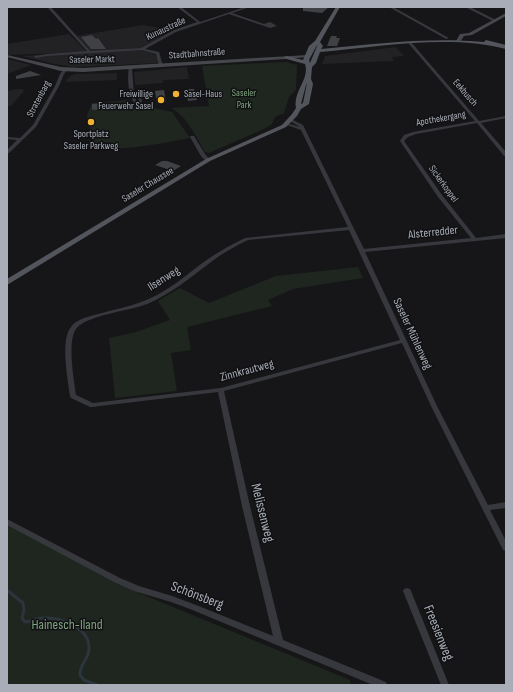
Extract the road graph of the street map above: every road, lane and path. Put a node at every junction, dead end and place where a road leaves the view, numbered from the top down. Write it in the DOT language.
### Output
graph roads {
  1 [pos="49,7"];
  2 [pos="179,7"];
  3 [pos="248,7"];
  4 [pos="338,7"];
  5 [pos="391,7"];
  6 [pos="467,7"];
  7 [pos="228,13"];
  8 [pos="506,14"];
  9 [pos="494,20"];
  10 [pos="199,22"];
  11 [pos="264,25"];
  12 [pos="447,38"];
  13 [pos="467,38"];
  14 [pos="459,39"];
  15 [pos="431,41"];
  16 [pos="317,42"];
  17 [pos="410,43"];
  18 [pos="506,47"];
  19 [pos="142,49"];
  20 [pos="89,52"];
  21 [pos="317,52"];
  22 [pos="308,54"];
  23 [pos="47,55"];
  24 [pos="7,56"];
  25 [pos="286,58"];
  26 [pos="266,59"];
  27 [pos="308,65"];
  28 [pos="161,66"];
  29 [pos="130,68"];
  30 [pos="66,69"];
  31 [pos="133,96"];
  32 [pos="506,117"];
  33 [pos="288,122"];
  34 [pos="478,122"];
  35 [pos="192,137"];
  36 [pos="7,138"];
  37 [pos="403,138"];
  38 [pos="21,139"];
  39 [pos="7,152"];
  40 [pos="506,155"];
  41 [pos="208,160"];
  42 [pos="351,228"];
  43 [pos="506,236"];
  44 [pos="474,239"];
  45 [pos="362,251"];
  46 [pos="7,283"];
  47 [pos="403,340"];
  48 [pos="221,390"];
  49 [pos="92,405"];
  50 [pos="506,505"];
  51 [pos="486,508"];
  52 [pos="7,522"];
  53 [pos="506,548"];
  54 [pos="407,591"];
  55 [pos="279,642"];
  56 [pos="383,685"];
  57 [pos="445,685"];
  1 -- 20 [label="street"];
  2 -- 10 [label="street"];
  3 -- 7 [label="street, Kunaustraße"];
  4 -- 16 [label="main road, Saseler Chaussee"];
  5 -- 12 [label="street"];
  6 -- 9 [label="street"];
  7 -- 10 [label="street, Kunaustraße"];
  7 -- 11 [label="street"];
  8 -- 9 [label="main road, Stadtbahnstraße"];
  9 -- 13 [label="main road, Stadtbahnstraße"];
  10 -- 19 [label="street, Kunaustraße"];
  12 -- 14 [label="main road, Stadtbahnstraße"];
  12 -- 15 [label="main road, Stadtbahnstraße"];
  13 -- 14 [label="main road"];
  13 -- 14 [label="main road, Stadtbahnstraße"];
  13 -- 18 [label="main road"];
  14 -- 15 [label="main road, Stadtbahnstraße"];
  15 -- 17 [label="main road, Stadtbahnstraße"];
  16 -- 21 [label="main road, Saseler Chaussee"];
  16 -- 22 [label="main road, Saseler Chaussee"];
  17 -- 21 [label="main road, Stadtbahnstraße"];
  17 -- 34 [label="street, Eekbusch"];
  19 -- 20 [label="street, Saseler Markt"];
  19 -- 28 [label="street, Kunaustraße"];
  20 -- 23 [label="street, Saseler Markt"];
  21 -- 22 [label="main road, Stadtbahnstraße"];
  21 -- 27 [label="main road, Saseler Chaussee"];
  22 -- 25 [label="main road, Stadtbahnstraße"];
  22 -- 26 [label="main road, Stadtbahnstraße"];
  22 -- 27 [label="main road, Saseler Chaussee"];
  24 -- 30 [label="main road, Saseler Markt"];
  25 -- 26 [label="main road, Stadtbahnstraße"];
  25 -- 27 [label="main road"];
  26 -- 28 [label="main road, Stadtbahnstraße"];
  27 -- 33 [label="main road, Saseler Chaussee"];
  28 -- 29 [label="main road, Stadtbahnstraße"];
  29 -- 30 [label="main road, Saseler Markt"];
  29 -- 31 [label="street"];
  30 -- 38 [label="street, Stratenbarg"];
  32 -- 34 [label="street, Apothekergang"];
  33 -- 41 [label="main road, Saseler Chaussee"];
  33 -- 42 [label="street, Saseler Mühlenweg"];
  34 -- 37 [label="street, Apothekergang"];
  34 -- 40 [label="street, Eekbusch"];
  35 -- 41 [label="street"];
  36 -- 38 [label="street"];
  37 -- 44 [label="street, Sickerkoppel"];
  38 -- 39 [label="street, Stratenbarg"];
  41 -- 46 [label="main road, Saseler Chaussee"];
  42 -- 45 [label="street, Saseler Mühlenweg"];
  42 -- 49 [label="street, Ilsenweg"];
  43 -- 44 [label="street, Alsterredder"];
  44 -- 45 [label="street, Alsterredder"];
  45 -- 47 [label="street, Saseler Mühlenweg"];
  47 -- 48 [label="street, Zinnkrautweg"];
  47 -- 51 [label="street, Saseler Mühlenweg"];
  48 -- 49 [label="street, Zinnkrautweg"];
  48 -- 55 [label="street, Melissenweg"];
  50 -- 51 [label="street"];
  51 -- 53 [label="street, Saseler Mühlenweg"];
  52 -- 55 [label="street, Schönsberg"];
  54 -- 57 [label="street, Freesienweg"];
  55 -- 56 [label="street, Schönsberg"];
}
